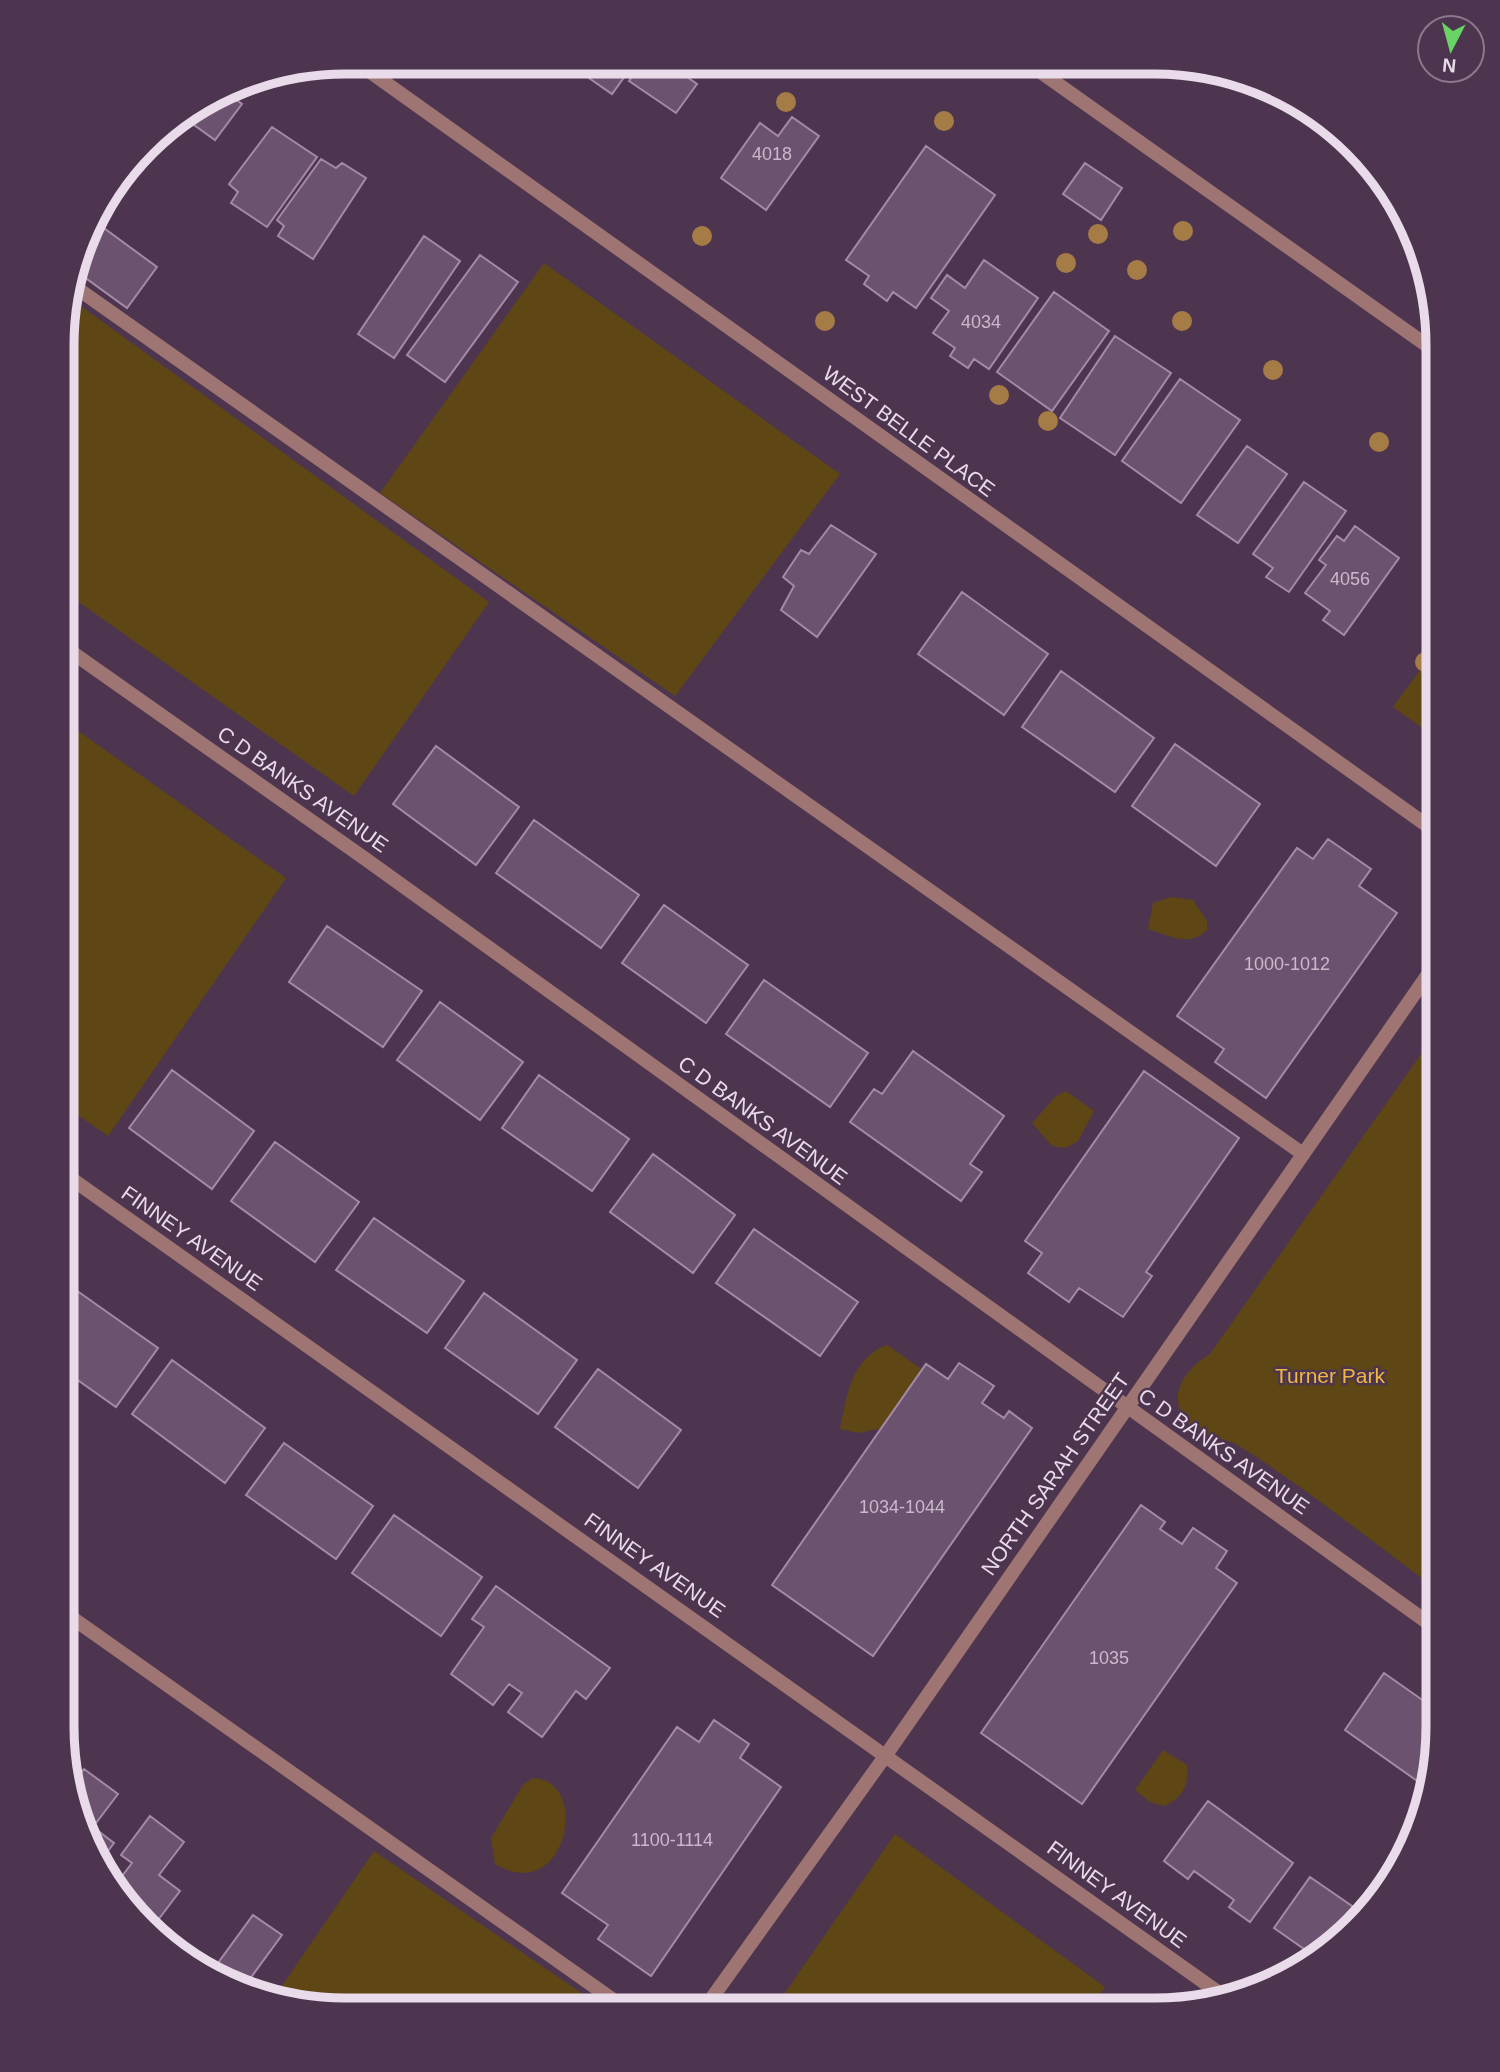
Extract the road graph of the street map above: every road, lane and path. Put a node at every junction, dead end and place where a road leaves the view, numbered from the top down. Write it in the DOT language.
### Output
graph roads {
  1 [pos="373,74"];
  2 [pos="1044,74"];
  3 [pos="79,290"];
  4 [pos="1426,345"];
  5 [pos="74,654"];
  6 [pos="1426,825"];
  7 [pos="1426,977"];
  8 [pos="1303,1154"];
  9 [pos="74,1180"];
  10 [pos="1126,1408"];
  11 [pos="74,1619"];
  12 [pos="1426,1621"];
  13 [pos="886,1755"];
  14 [pos="1217,1991"];
  15 [pos="610,1998"];
  16 [pos="713,1998"];
  1 -- 6 [label="street, WEST BELLE PLACE"];
  2 -- 4 [label="street"];
  3 -- 8 [label="street"];
  5 -- 10 [label="street, C D BANKS AVENUE"];
  7 -- 8 [label="street, NORTH SARAH STREET"];
  8 -- 10 [label="street, NORTH SARAH STREET"];
  9 -- 13 [label="street, FINNEY AVENUE"];
  10 -- 12 [label="street, C D BANKS AVENUE"];
  10 -- 13 [label="street, NORTH SARAH STREET"];
  11 -- 15 [label="street"];
  13 -- 14 [label="street, FINNEY AVENUE"];
  13 -- 16 [label="street, NORTH SARAH STREET"];
}
